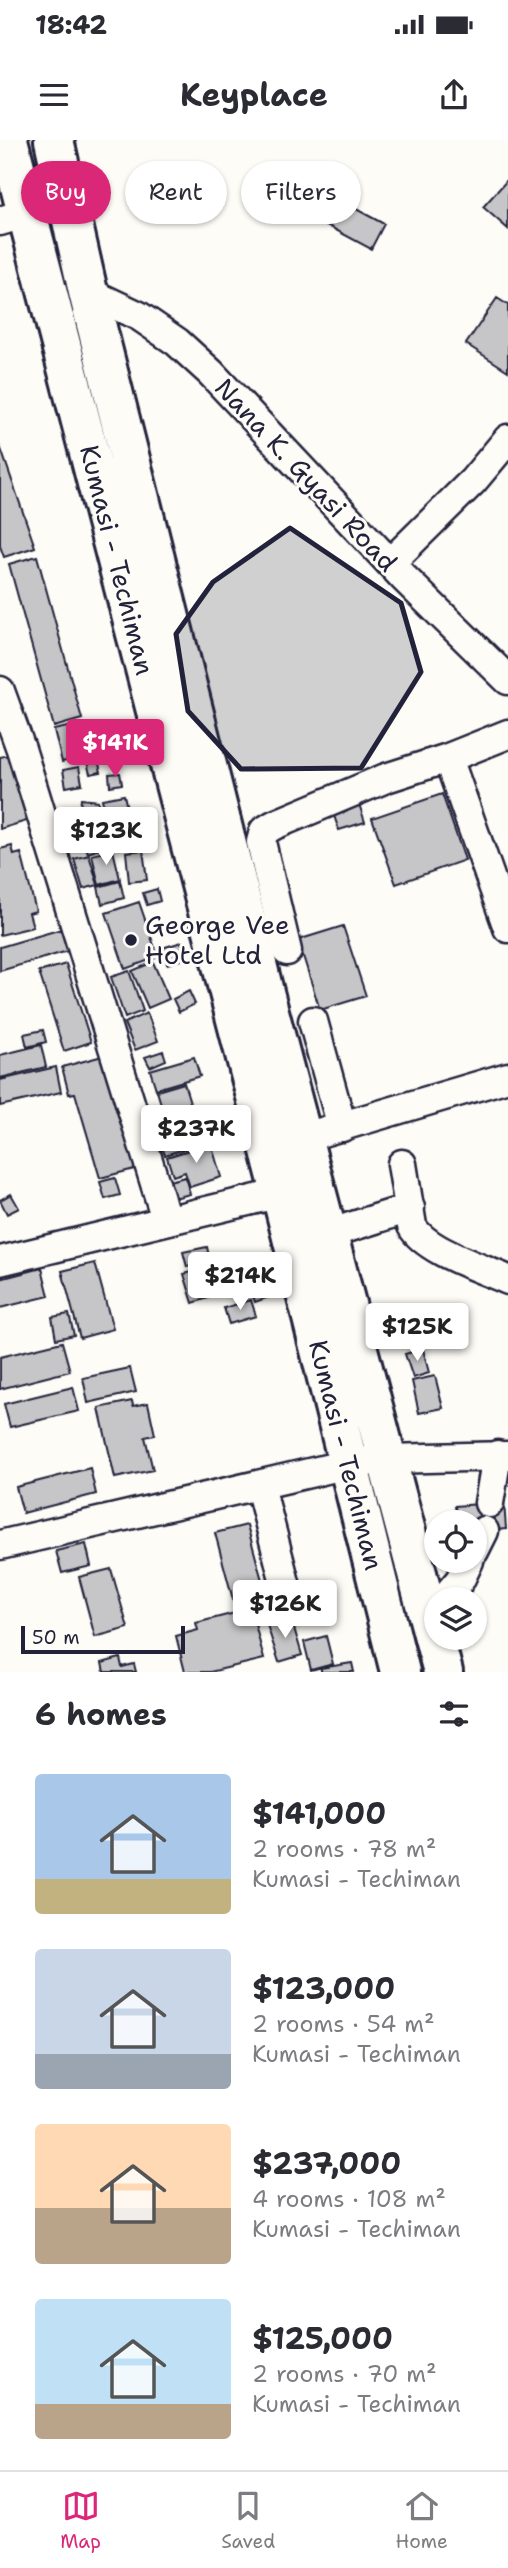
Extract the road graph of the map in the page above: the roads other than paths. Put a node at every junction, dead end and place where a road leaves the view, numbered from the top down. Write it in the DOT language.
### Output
graph roads {
  1 [pos="8,140"];
  2 [pos="54,140"];
  3 [pos="14,217"];
  4 [pos="88,292"];
  5 [pos="508,439"];
  6 [pos="390,563"];
  7 [pos="508,680"];
  8 [pos="0,691"];
  9 [pos="508,734"];
  10 [pos="449,758"];
  11 [pos="508,928"];
  12 [pos="287,951"];
  13 [pos="313,1021"];
  14 [pos="508,1077"];
  15 [pos="342,1127"];
  16 [pos="302,1138"];
  17 [pos="402,1164"];
  18 [pos="281,1193"];
  19 [pos="411,1208"];
  20 [pos="166,1219"];
  21 [pos="327,1234"];
  22 [pos="2,1257"];
  23 [pos="508,1280"];
  24 [pos="503,1456"];
  25 [pos="387,1459"];
  26 [pos="348,1464"];
  27 [pos="260,1486"];
  28 [pos="489,1503"];
  29 [pos="0,1545"];
  30 [pos="429,1587"];
  31 [pos="291,1606"];
  32 [pos="441,1650"];
  33 [pos="400,1672"];
  34 [pos="443,1672"];
  1 -- 3 [label="highway, Kumasi - Techiman"];
  2 -- 4 [label="highway"];
  3 -- 18 [label="highway, Kumasi - Techiman"];
  4 -- 6 [label="street, Nana K. Gyasi Road"];
  4 -- 16 [label="highway"];
  5 -- 6 [label="street"];
  6 -- 7 [label="street, Nana K. Gyasi Road"];
  8 -- 20 [label="street"];
  9 -- 10 [label="street"];
  10 -- 11 [label="street"];
  10 -- 12 [label="street"];
  13 -- 15 [label="street"];
  14 -- 15 [label="street"];
  15 -- 16 [label="street"];
  16 -- 21 [label="highway"];
  17 -- 19 [label="street"];
  18 -- 20 [label="street"];
  18 -- 26 [label="highway, Kumasi - Techiman"];
  19 -- 21 [label="street"];
  19 -- 23 [label="street"];
  20 -- 22 [label="street"];
  21 -- 25 [label="highway"];
  24 -- 25 [label="street"];
  24 -- 28 [label="street"];
  25 -- 26 [label="street"];
  25 -- 30 [label="highway"];
  26 -- 27 [label="street"];
  26 -- 33 [label="highway, Kumasi - Techiman"];
  27 -- 29 [label="street"];
  27 -- 31 [label="street"];
  32 -- 34 [label="highway"];
}
